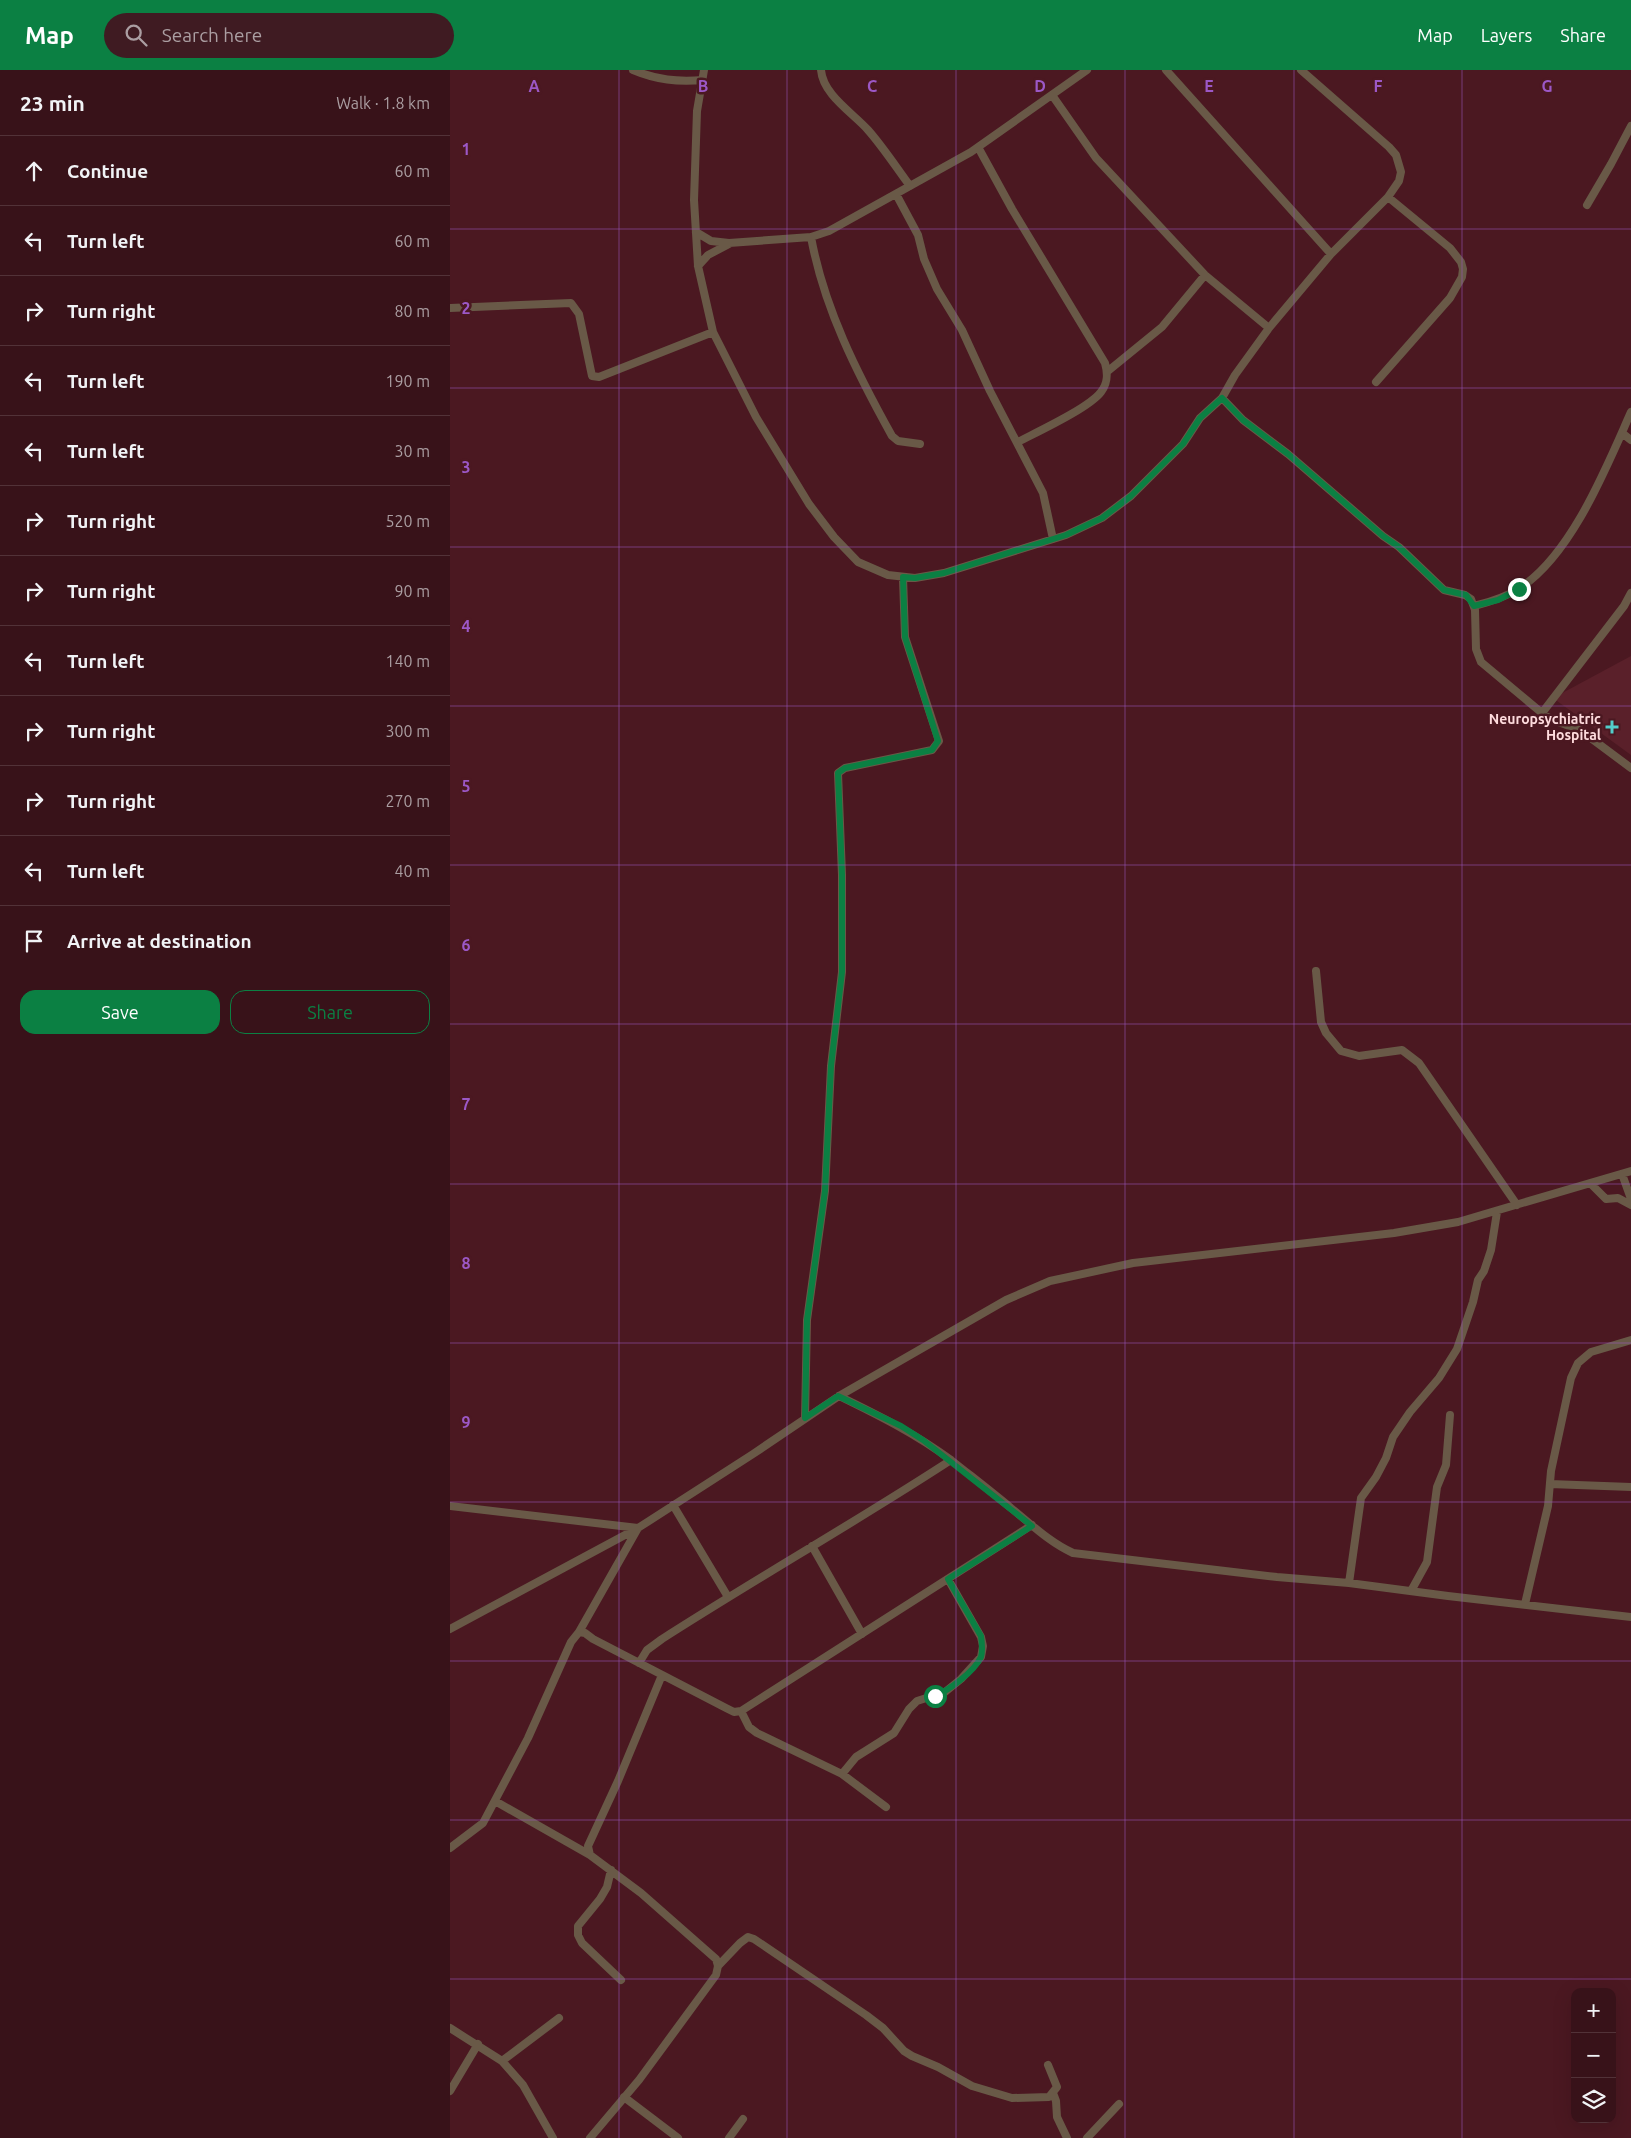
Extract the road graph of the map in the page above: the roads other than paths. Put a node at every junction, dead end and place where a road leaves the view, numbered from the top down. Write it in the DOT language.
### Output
graph roads {
  1 [pos="633,70"];
  2 [pos="704,70"];
  3 [pos="821,70"];
  4 [pos="1088,70"];
  5 [pos="1166,70"];
  6 [pos="1301,70"];
  7 [pos="702,80"];
  8 [pos="1052,95"];
  9 [pos="1631,126"];
  10 [pos="978,147"];
  11 [pos="910,186"];
  12 [pos="896,194"];
  13 [pos="1388,197"];
  14 [pos="1587,204"];
  15 [pos="696,232"];
  16 [pos="810,237"];
  17 [pos="729,243"];
  18 [pos="1331,254"];
  19 [pos="698,266"];
  20 [pos="1205,275"];
  21 [pos="450,308"];
  22 [pos="1270,328"];
  23 [pos="713,332"];
  24 [pos="1108,371"];
  25 [pos="1376,382"];
  26 [pos="1222,398"];
  27 [pos="1631,412"];
  28 [pos="1622,433"];
  29 [pos="1631,440"];
  30 [pos="1018,442"];
  31 [pos="920,444"];
  32 [pos="1053,539"];
  33 [pos="903,577"];
  34 [pos="1631,593"];
  35 [pos="1474,606"];
  36 [pos="1542,713"];
  37 [pos="1631,768"];
  38 [pos="1316,971"];
  39 [pos="1631,1172"];
  40 [pos="1622,1174"];
  41 [pos="1591,1184"];
  42 [pos="1631,1199"];
  43 [pos="1518,1205"];
  44 [pos="1631,1205"];
  45 [pos="1496,1212"];
  46 [pos="1631,1340"];
  47 [pos="838,1396"];
  48 [pos="1450,1415"];
  49 [pos="805,1418"];
  50 [pos="950,1460"];
  51 [pos="1550,1484"];
  52 [pos="1631,1487"];
  53 [pos="450,1506"];
  54 [pos="673,1506"];
  55 [pos="1032,1526"];
  56 [pos="638,1528"];
  57 [pos="812,1546"];
  58 [pos="948,1579"];
  59 [pos="1349,1583"];
  60 [pos="1411,1592"];
  61 [pos="728,1597"];
  62 [pos="1525,1604"];
  63 [pos="1631,1617"];
  64 [pos="450,1629"];
  65 [pos="579,1632"];
  66 [pos="862,1634"];
  67 [pos="639,1663"];
  68 [pos="662,1675"];
  69 [pos="741,1711"];
  70 [pos="842,1774"];
  71 [pos="496,1801"];
  72 [pos="886,1807"];
  73 [pos="450,1848"];
  74 [pos="590,1855"];
  75 [pos="611,1870"];
  76 [pos="718,1966"];
  77 [pos="621,1980"];
  78 [pos="560,2018"];
  79 [pos="450,2028"];
  80 [pos="478,2044"];
  81 [pos="502,2061"];
  82 [pos="1048,2065"];
  83 [pos="450,2091"];
  84 [pos="1054,2093"];
  85 [pos="624,2097"];
  86 [pos="1118,2104"];
  87 [pos="743,2119"];
  88 [pos="548,2136"];
  89 [pos="590,2138"];
  90 [pos="678,2138"];
  91 [pos="729,2138"];
  92 [pos="1067,2138"];
  93 [pos="1087,2138"];
  1 -- 7 [label="street"];
  2 -- 7 [label="street"];
  3 -- 11 [label="street"];
  4 -- 8 [label="street"];
  5 -- 18 [label="street"];
  6 -- 13 [label="street"];
  7 -- 15 [label="street"];
  8 -- 10 [label="street"];
  8 -- 20 [label="street"];
  9 -- 14 [label="street"];
  10 -- 11 [label="street"];
  10 -- 24 [label="street"];
  11 -- 12 [label="street"];
  12 -- 16 [label="street"];
  12 -- 30 [label="street"];
  13 -- 18 [label="street"];
  13 -- 25 [label="street"];
  15 -- 17 [label="street"];
  15 -- 19 [label="street"];
  16 -- 17 [label="street"];
  16 -- 31 [label="street"];
  17 -- 19 [label="street"];
  18 -- 22 [label="street"];
  19 -- 23 [label="street"];
  20 -- 22 [label="street"];
  20 -- 24 [label="street"];
  21 -- 23 [label="street"];
  22 -- 26 [label="street"];
  23 -- 33 [label="street"];
  24 -- 30 [label="street"];
  26 -- 32 [label="street"];
  26 -- 35 [label="street"];
  27 -- 28 [label="street"];
  28 -- 29 [label="street"];
  28 -- 35 [label="street"];
  30 -- 32 [label="street"];
  32 -- 33 [label="street"];
  33 -- 49 [label="street"];
  34 -- 36 [label="street"];
  35 -- 36 [label="street"];
  36 -- 37 [label="street"];
  38 -- 43 [label="street"];
  39 -- 40 [label="street"];
  40 -- 41 [label="street"];
  40 -- 42 [label="street"];
  41 -- 43 [label="street"];
  41 -- 44 [label="street"];
  43 -- 45 [label="street"];
  45 -- 47 [label="street"];
  45 -- 59 [label="street"];
  46 -- 51 [label="street"];
  47 -- 49 [label="street"];
  47 -- 50 [label="street"];
  48 -- 60 [label="street"];
  49 -- 54 [label="street"];
  50 -- 55 [label="street"];
  50 -- 57 [label="street"];
  51 -- 52 [label="street"];
  51 -- 62 [label="street"];
  53 -- 56 [label="street"];
  54 -- 56 [label="street"];
  54 -- 61 [label="street"];
  55 -- 58 [label="street"];
  55 -- 59 [label="street"];
  56 -- 64 [label="street"];
  56 -- 65 [label="street"];
  57 -- 61 [label="street"];
  57 -- 66 [label="street"];
  58 -- 66 [label="street"];
  58 -- 70 [label="street"];
  59 -- 60 [label="street"];
  60 -- 62 [label="street"];
  61 -- 67 [label="street"];
  62 -- 63 [label="street"];
  65 -- 67 [label="street"];
  65 -- 71 [label="street"];
  66 -- 69 [label="street"];
  67 -- 68 [label="street"];
  68 -- 69 [label="street"];
  68 -- 74 [label="street"];
  69 -- 70 [label="street"];
  70 -- 72 [label="street"];
  71 -- 73 [label="street"];
  71 -- 74 [label="street"];
  74 -- 75 [label="street"];
  75 -- 76 [label="street"];
  75 -- 77 [label="street"];
  76 -- 84 [label="street"];
  76 -- 85 [label="street"];
  78 -- 81 [label="street"];
  79 -- 80 [label="street"];
  80 -- 81 [label="street"];
  80 -- 83 [label="street"];
  81 -- 88 [label="street"];
  82 -- 84 [label="street"];
  84 -- 92 [label="street"];
  85 -- 89 [label="street"];
  85 -- 90 [label="street"];
  86 -- 93 [label="street"];
  87 -- 91 [label="street"];
}
